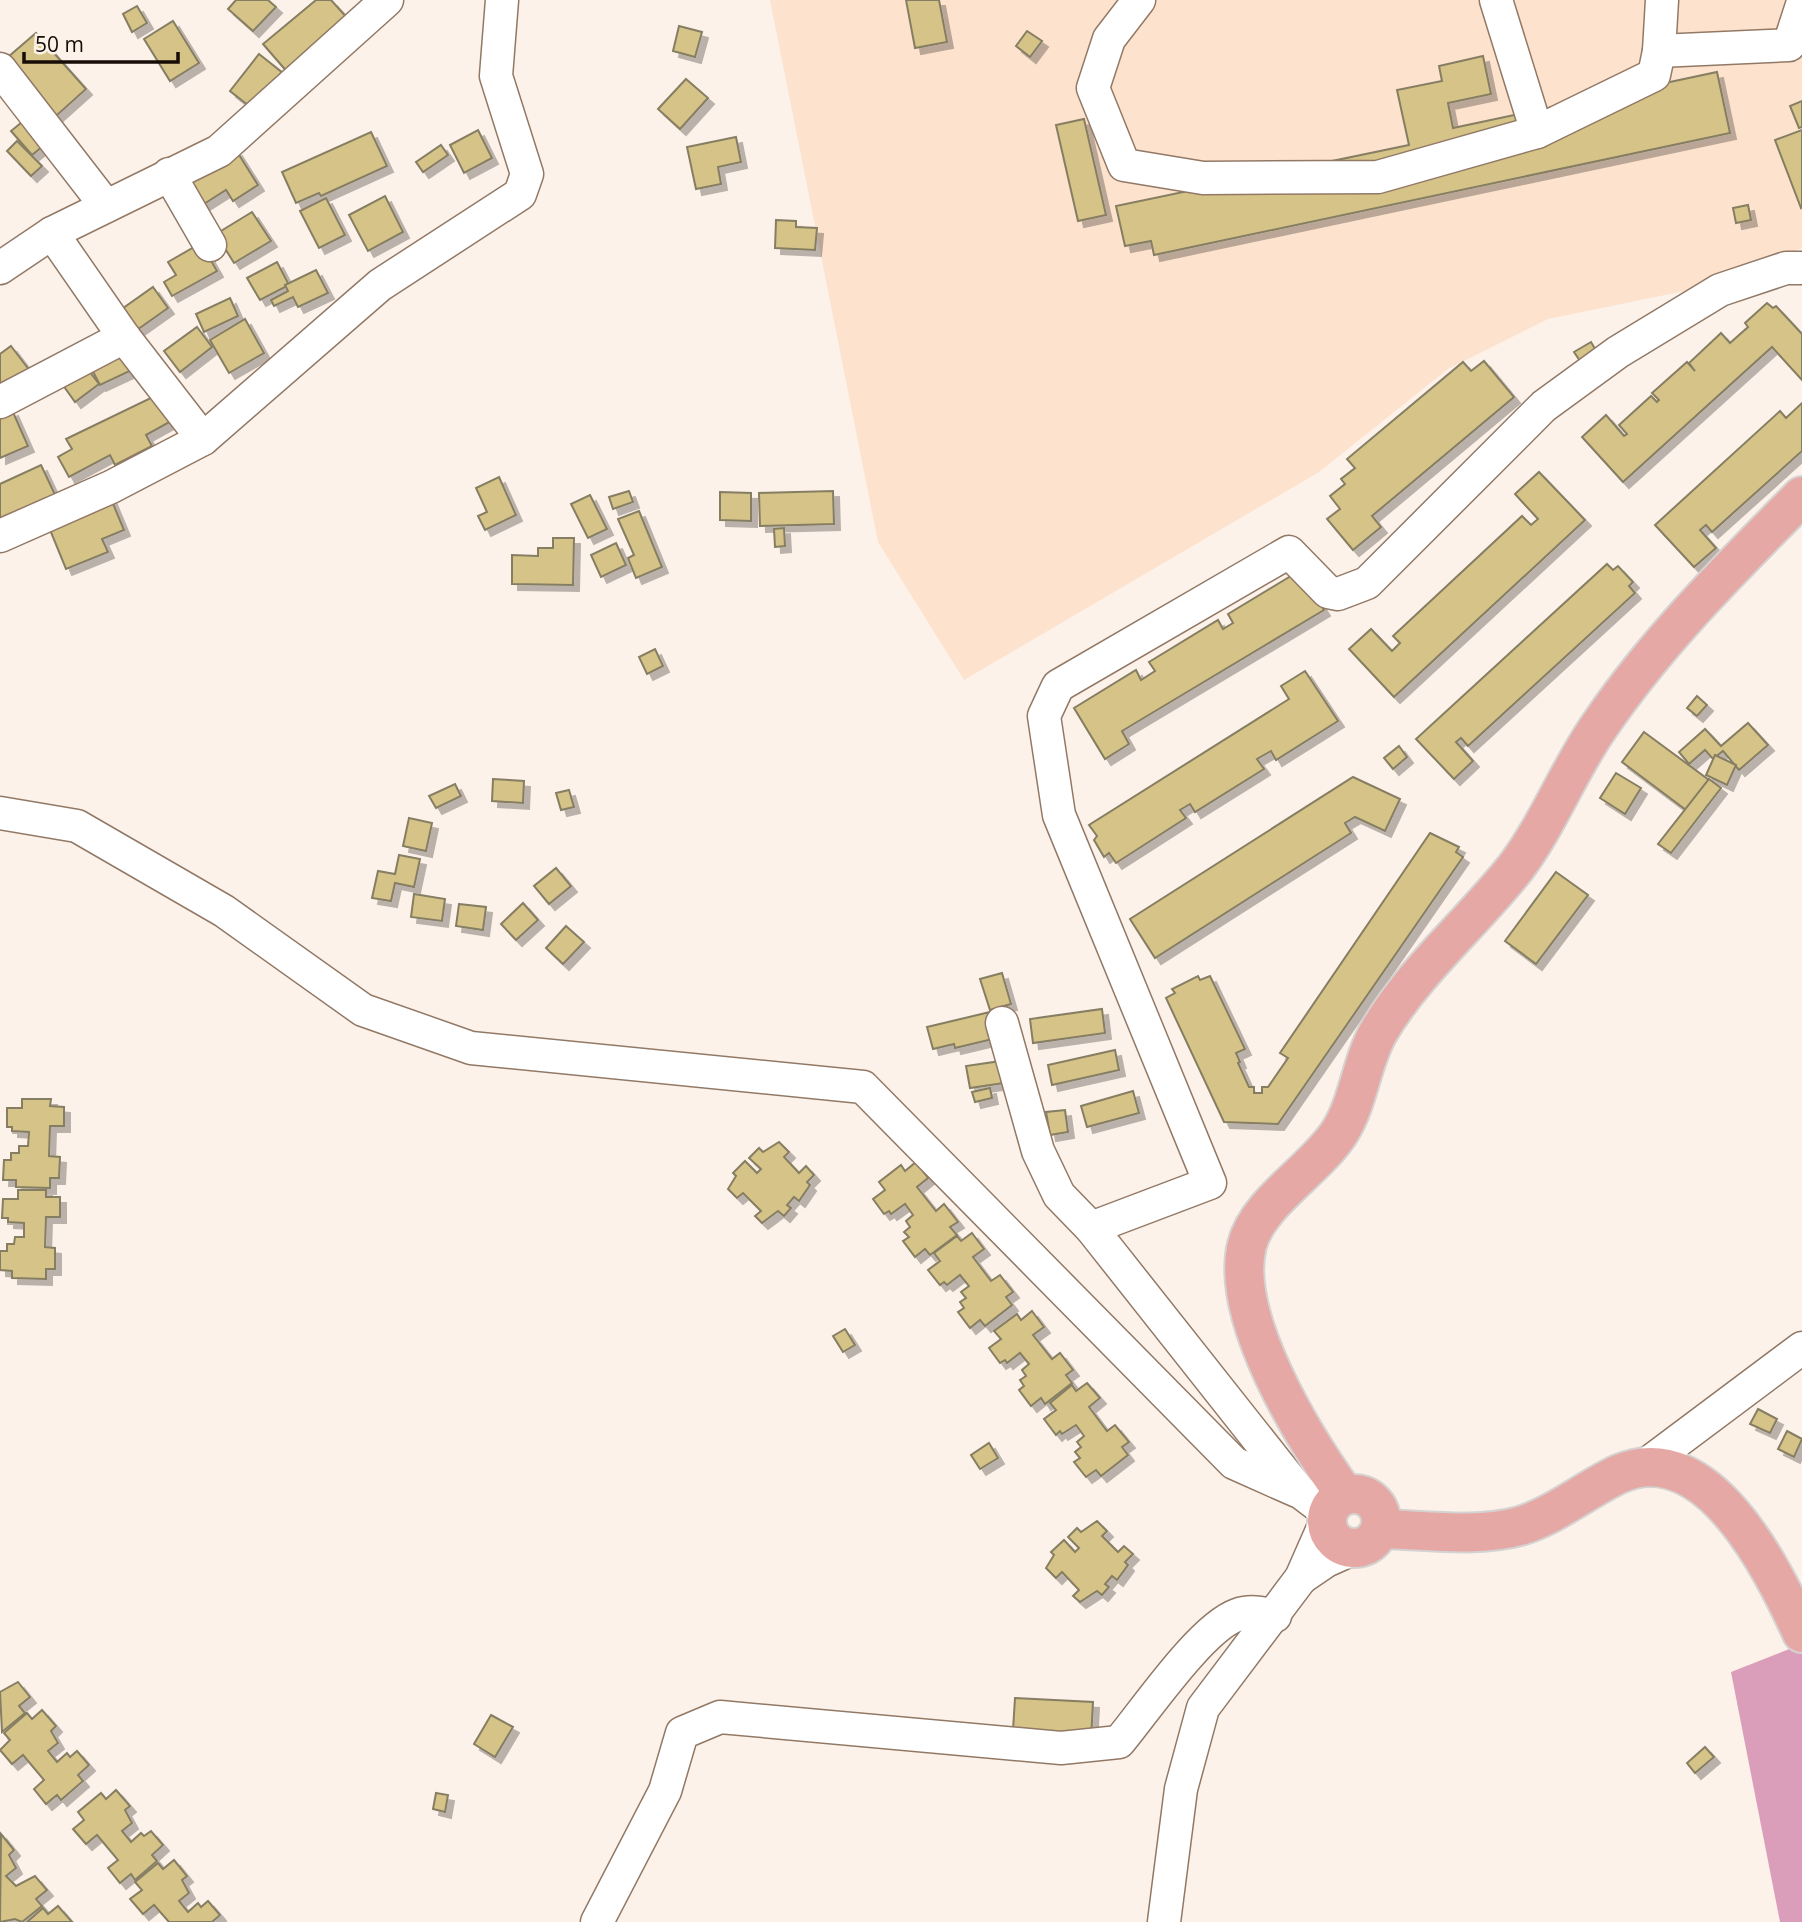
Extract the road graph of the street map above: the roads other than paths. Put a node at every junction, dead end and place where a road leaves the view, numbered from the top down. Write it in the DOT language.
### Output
graph roads {
  1 [pos="387,0"];
  2 [pos="502,0"];
  3 [pos="1139,0"];
  4 [pos="1496,0"];
  5 [pos="1662,0"];
  6 [pos="1802,5"];
  7 [pos="354,11"];
  8 [pos="1659,51"];
  9 [pos="0,69"];
  10 [pos="1537,132"];
  11 [pos="169,174"];
  12 [pos="106,206"];
  13 [pos="52,233"];
  14 [pos="210,245"];
  15 [pos="0,268"];
  16 [pos="1802,268"];
  17 [pos="124,337"];
  18 [pos="0,401"];
  19 [pos="203,439"];
  20 [pos="1802,496"];
  21 [pos="0,536"];
  22 [pos="0,813"];
  23 [pos="1002,1023"];
  24 [pos="1091,1228"];
  25 [pos="1802,1348"];
  26 [pos="1643,1467"];
  27 [pos="1325,1505"];
  28 [pos="1368,1539"];
  29 [pos="1301,1578"];
  30 [pos="1275,1616"];
  31 [pos="1802,1633"];
  32 [pos="597,1922"];
  33 [pos="1164,1922"];
  1 -- 7 [label="street"];
  2 -- 19 [label="street"];
  3 -- 10 [label="street"];
  4 -- 10 [label="street"];
  5 -- 8 [label="street"];
  6 -- 8 [label="street"];
  7 -- 11 [label="street"];
  8 -- 10 [label="street"];
  9 -- 12 [label="street"];
  11 -- 12 [label="street"];
  11 -- 14 [label="street"];
  12 -- 13 [label="street"];
  13 -- 15 [label="street"];
  13 -- 17 [label="street"];
  16 -- 24 [label="street"];
  17 -- 18 [label="street"];
  17 -- 19 [label="street"];
  19 -- 21 [label="street"];
  20 -- 27 [label="main road"];
  22 -- 27 [label="street"];
  23 -- 24 [label="street"];
  24 -- 27 [label="street"];
  25 -- 26 [label="street"];
  26 -- 28 [label="main road"];
  26 -- 31 [label="main road"];
  27 -- 28 [label="main road"];
  27 -- 29 [label="street"];
  28 -- 29 [label="street"];
  29 -- 30 [label="street"];
  30 -- 32 [label="street"];
  30 -- 33 [label="street"];
}
